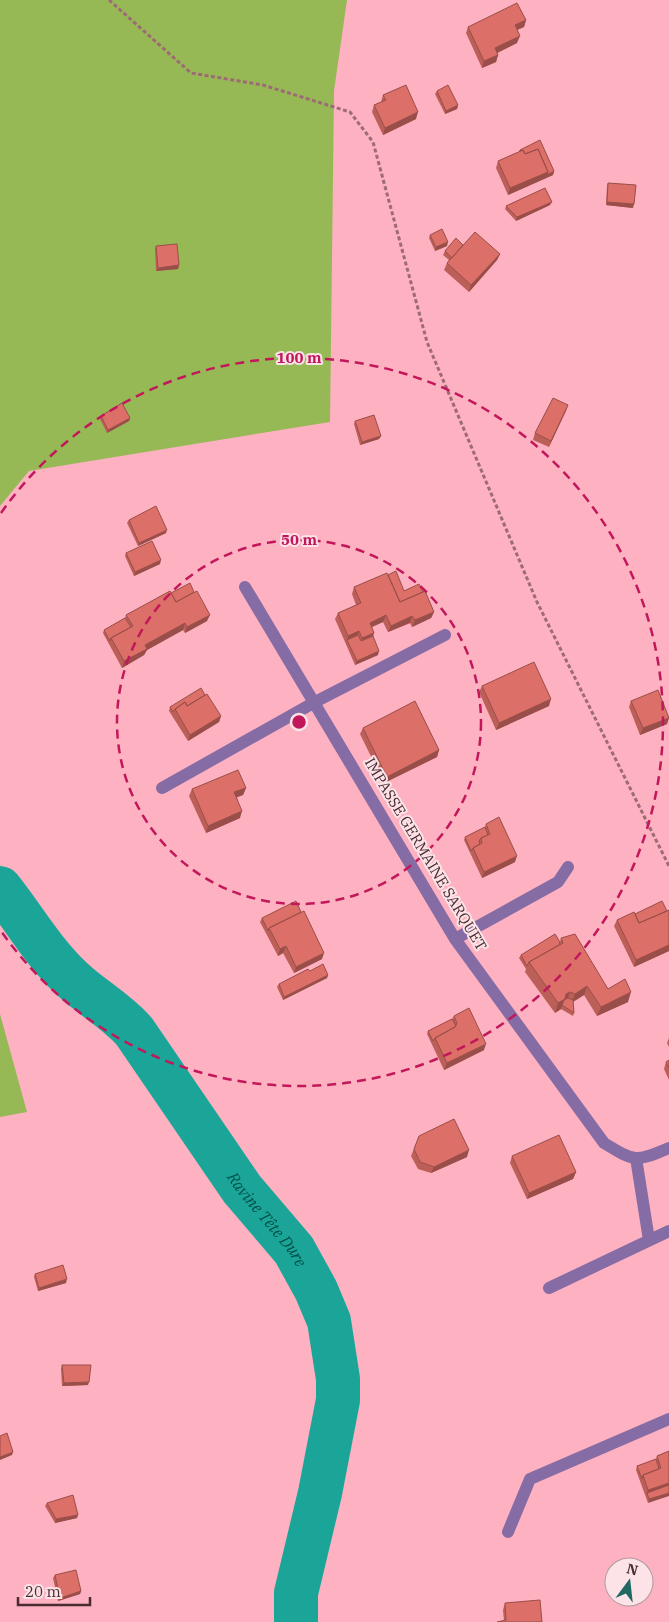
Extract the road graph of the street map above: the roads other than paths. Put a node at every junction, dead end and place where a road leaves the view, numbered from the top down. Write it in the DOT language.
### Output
graph roads {
  1 [pos="245,587"];
  2 [pos="445,636"];
  3 [pos="315,702"];
  4 [pos="162,788"];
  5 [pos="568,867"];
  6 [pos="455,939"];
  7 [pos="669,1148"];
  8 [pos="636,1158"];
  9 [pos="669,1231"];
  10 [pos="649,1240"];
  11 [pos="548,1288"];
  12 [pos="669,1419"];
  13 [pos="508,1532"];
  1 -- 3 [label="street, IMPASSE GERMAINE SARQUET"];
  2 -- 3 [label="street"];
  3 -- 4 [label="street"];
  3 -- 6 [label="street, IMPASSE GERMAINE SARQUET"];
  5 -- 6 [label="street"];
  6 -- 8 [label="street, IMPASSE GERMAINE SARQUET"];
  7 -- 8 [label="street"];
  8 -- 10 [label="street"];
  9 -- 10 [label="street"];
  10 -- 11 [label="street"];
  12 -- 13 [label="street"];
}
